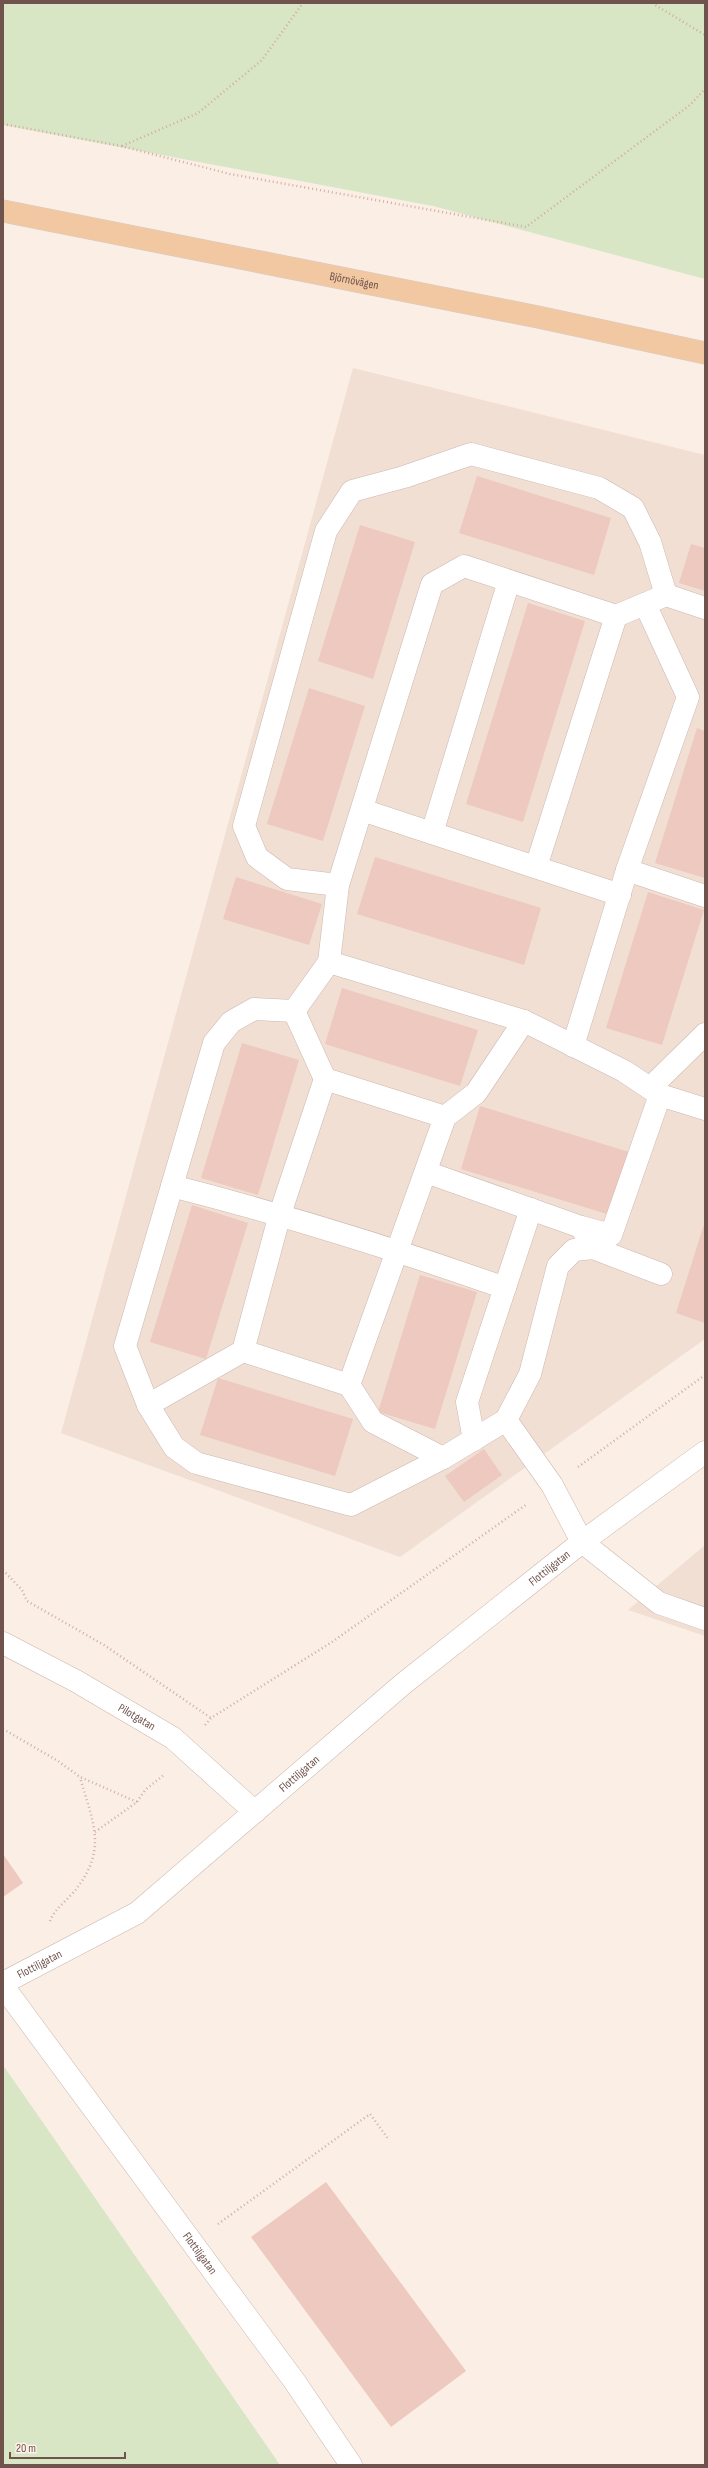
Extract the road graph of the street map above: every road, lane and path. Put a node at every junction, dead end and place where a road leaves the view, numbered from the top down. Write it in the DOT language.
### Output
graph roads {
  1 [pos="303,3"];
  2 [pos="652,3"];
  3 [pos="705,35"];
  4 [pos="705,89"];
  5 [pos="3,124"];
  6 [pos="121,146"];
  7 [pos="3,211"];
  8 [pos="705,353"];
  9 [pos="510,582"];
  10 [pos="666,595"];
  11 [pos="645,604"];
  12 [pos="705,608"];
  13 [pos="616,616"];
  14 [pos="696,699"];
  15 [pos="362,810"];
  16 [pos="432,833"];
  17 [pos="536,867"];
  18 [pos="627,870"];
  19 [pos="338,885"];
  20 [pos="620,895"];
  21 [pos="705,896"];
  22 [pos="329,962"];
  23 [pos="294,1011"];
  24 [pos="524,1021"];
  25 [pos="703,1031"];
  26 [pos="573,1046"];
  27 [pos="325,1079"];
  28 [pos="655,1092"];
  29 [pos="705,1109"];
  30 [pos="445,1117"];
  31 [pos="426,1172"];
  32 [pos="172,1186"];
  33 [pos="531,1209"];
  34 [pos="280,1214"];
  35 [pos="581,1227"];
  36 [pos="593,1248"];
  37 [pos="398,1250"];
  38 [pos="661,1274"];
  39 [pos="504,1288"];
  40 [pos="243,1351"];
  41 [pos="705,1375"];
  42 [pos="349,1384"];
  43 [pos="148,1405"];
  44 [pos="506,1420"];
  45 [pos="474,1440"];
  46 [pos="705,1452"];
  47 [pos="443,1458"];
  48 [pos="552,1485"];
  49 [pos="582,1542"];
  50 [pos="3,1570"];
  51 [pos="705,1619"];
  52 [pos="3,1643"];
  53 [pos="211,1718"];
  54 [pos="3,1729"];
  55 [pos="186,1749"];
  56 [pos="80,1777"];
  57 [pos="137,1802"];
  58 [pos="255,1812"];
  59 [pos="95,1832"];
  60 [pos="54,1958"];
  61 [pos="3,1983"];
  62 [pos="3,1986"];
  63 [pos="389,2140"];
  64 [pos="193,2242"];
  65 [pos="351,2465"];
  1 -- 6 [label="path"];
  2 -- 3 [label="path"];
  4 -- 6 [label="path"];
  5 -- 6 [label="path"];
  7 -- 8 [label="main road, Björnövägen"];
  9 -- 13 [label="street"];
  9 -- 15 [label="street"];
  9 -- 16 [label="street"];
  10 -- 11 [label="street"];
  10 -- 12 [label="street"];
  10 -- 19 [label="street"];
  11 -- 13 [label="street"];
  11 -- 14 [label="street"];
  13 -- 17 [label="street"];
  14 -- 18 [label="street"];
  15 -- 16 [label="street"];
  15 -- 19 [label="street"];
  16 -- 17 [label="street"];
  17 -- 20 [label="street"];
  18 -- 20 [label="street"];
  18 -- 21 [label="street"];
  19 -- 22 [label="street"];
  20 -- 26 [label="street"];
  22 -- 23 [label="street"];
  22 -- 24 [label="street"];
  23 -- 27 [label="street"];
  23 -- 32 [label="street"];
  24 -- 26 [label="street"];
  24 -- 30 [label="street"];
  25 -- 28 [label="street"];
  26 -- 28 [label="street"];
  27 -- 30 [label="street"];
  27 -- 34 [label="street"];
  28 -- 29 [label="street"];
  28 -- 35 [label="street"];
  30 -- 31 [label="street"];
  31 -- 33 [label="street"];
  31 -- 37 [label="street"];
  32 -- 34 [label="street"];
  32 -- 43 [label="street"];
  33 -- 35 [label="street"];
  33 -- 39 [label="street"];
  34 -- 37 [label="street"];
  34 -- 40 [label="street"];
  35 -- 36 [label="street"];
  36 -- 38 [label="street"];
  36 -- 44 [label="street"];
  37 -- 39 [label="street"];
  37 -- 42 [label="street"];
  39 -- 45 [label="street"];
  40 -- 42 [label="street"];
  40 -- 43 [label="street"];
  41 -- 48 [label="path"];
  42 -- 47 [label="street"];
  43 -- 47 [label="street"];
  44 -- 45 [label="street"];
  44 -- 48 [label="street, Flottiljgatan"];
  45 -- 47 [label="street"];
  46 -- 49 [label="street, Flottiljgatan"];
  48 -- 49 [label="street, Flottiljgatan"];
  48 -- 53 [label="path"];
  49 -- 51 [label="street, Flottiljgatan"];
  49 -- 58 [label="street, Flottiljgatan"];
  50 -- 53 [label="path"];
  52 -- 55 [label="street, Pilotgatan"];
  53 -- 55 [label="path"];
  54 -- 56 [label="path"];
  55 -- 57 [label="path"];
  55 -- 58 [label="street, Pilotgatan"];
  56 -- 57 [label="path"];
  56 -- 59 [label="path"];
  57 -- 59 [label="path"];
  58 -- 60 [label="street, Flottiljgatan"];
  59 -- 60 [label="path"];
  60 -- 61 [label="street, Flottiljgatan"];
  62 -- 64 [label="street, Flottiljgatan"];
  63 -- 64 [label="path"];
  64 -- 65 [label="street, Flottiljgatan"];
}
